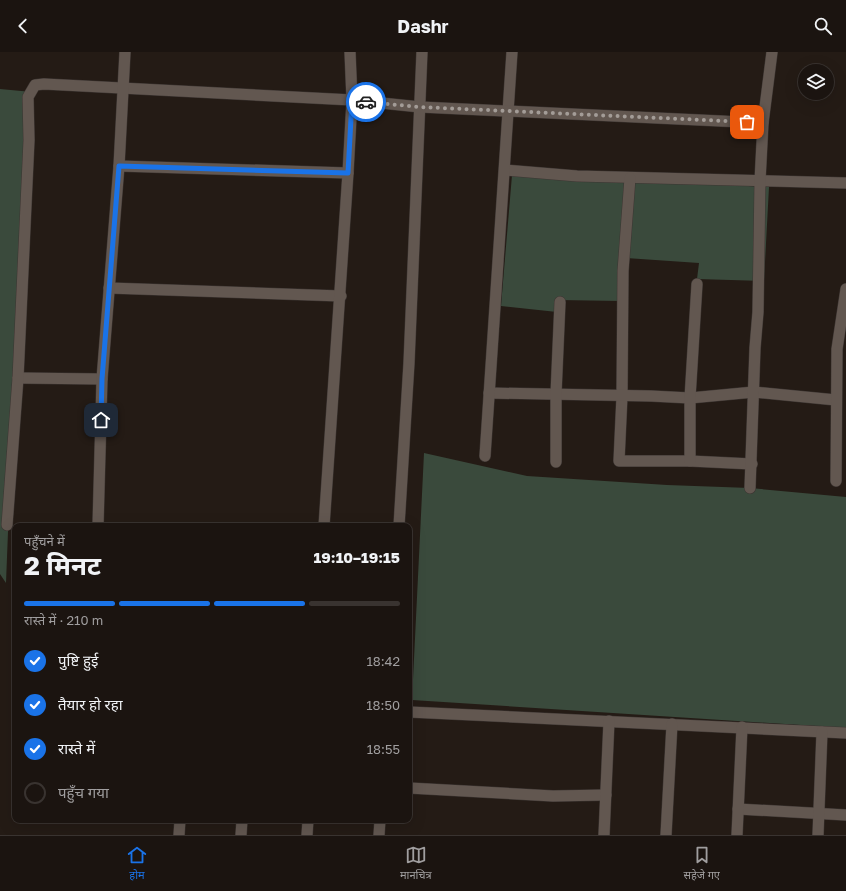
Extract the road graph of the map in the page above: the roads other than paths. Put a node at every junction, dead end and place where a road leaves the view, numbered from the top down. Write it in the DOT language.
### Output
graph roads {
  1 [pos="125,52"];
  2 [pos="350,52"];
  3 [pos="422,52"];
  4 [pos="512,52"];
  5 [pos="772,52"];
  6 [pos="122,88"];
  7 [pos="352,100"];
  8 [pos="420,107"];
  9 [pos="509,111"];
  10 [pos="763,123"];
  11 [pos="119,166"];
  12 [pos="506,170"];
  13 [pos="348,173"];
  14 [pos="630,178"];
  15 [pos="760,181"];
  16 [pos="846,183"];
  17 [pos="697,284"];
  18 [pos="109,288"];
  19 [pos="846,289"];
  20 [pos="341,296"];
  21 [pos="560,302"];
  22 [pos="18,378"];
  23 [pos="102,379"];
  24 [pos="754,392"];
  25 [pos="489,393"];
  26 [pos="556,394"];
  27 [pos="622,396"];
  28 [pos="690,398"];
  29 [pos="836,400"];
  30 [pos="485,456"];
  31 [pos="690,461"];
  32 [pos="556,462"];
  33 [pos="752,464"];
  34 [pos="836,481"];
  35 [pos="750,488"];
  36 [pos="98,523"];
  37 [pos="324,523"];
  38 [pos="399,523"];
  39 [pos="7,525"];
  40 [pos="412,712"];
  41 [pos="609,721"];
  42 [pos="672,724"];
  43 [pos="742,728"];
  44 [pos="822,732"];
  45 [pos="846,733"];
  46 [pos="412,788"];
  47 [pos="606,795"];
  48 [pos="738,810"];
  49 [pos="820,814"];
  50 [pos="846,815"];
  51 [pos="180,823"];
  52 [pos="242,823"];
  53 [pos="308,823"];
  54 [pos="380,823"];
  55 [pos="179,835"];
  56 [pos="241,835"];
  57 [pos="307,835"];
  58 [pos="379,835"];
  59 [pos="604,835"];
  60 [pos="666,835"];
  61 [pos="737,835"];
  62 [pos="818,835"];
  1 -- 6 [label="street"];
  2 -- 7 [label="street"];
  3 -- 8 [label="street"];
  4 -- 9 [label="street"];
  5 -- 10 [label="street"];
  6 -- 7 [label="street"];
  6 -- 11 [label="street"];
  6 -- 22 [label="street"];
  7 -- 8 [label="street"];
  7 -- 13 [label="street"];
  8 -- 9 [label="street"];
  8 -- 38 [label="street"];
  9 -- 10 [label="street"];
  9 -- 12 [label="street"];
  10 -- 15 [label="street"];
  11 -- 13 [label="street"];
  11 -- 18 [label="street"];
  12 -- 14 [label="street"];
  12 -- 25 [label="street"];
  13 -- 20 [label="street"];
  14 -- 15 [label="street"];
  14 -- 27 [label="street"];
  15 -- 16 [label="street"];
  15 -- 24 [label="street"];
  17 -- 28 [label="street"];
  18 -- 20 [label="street"];
  18 -- 23 [label="street"];
  19 -- 29 [label="street"];
  20 -- 37 [label="street"];
  21 -- 26 [label="street"];
  22 -- 23 [label="street"];
  22 -- 39 [label="street"];
  23 -- 36 [label="street"];
  24 -- 28 [label="street"];
  24 -- 29 [label="street"];
  24 -- 33 [label="street"];
  25 -- 26 [label="street"];
  25 -- 30 [label="street"];
  26 -- 27 [label="street"];
  26 -- 32 [label="street"];
  27 -- 28 [label="street"];
  27 -- 31 [label="street"];
  28 -- 31 [label="street"];
  29 -- 34 [label="street"];
  31 -- 33 [label="street"];
  33 -- 35 [label="street"];
  40 -- 41 [label="street"];
  41 -- 42 [label="street"];
  41 -- 47 [label="street"];
  42 -- 43 [label="street"];
  42 -- 60 [label="street"];
  43 -- 44 [label="street"];
  43 -- 48 [label="street"];
  44 -- 45 [label="street"];
  44 -- 49 [label="street"];
  46 -- 47 [label="street"];
  47 -- 59 [label="street"];
  48 -- 49 [label="street"];
  48 -- 61 [label="street"];
  49 -- 50 [label="street"];
  49 -- 62 [label="street"];
  51 -- 55 [label="street"];
  52 -- 56 [label="street"];
  53 -- 57 [label="street"];
  54 -- 58 [label="street"];
}
